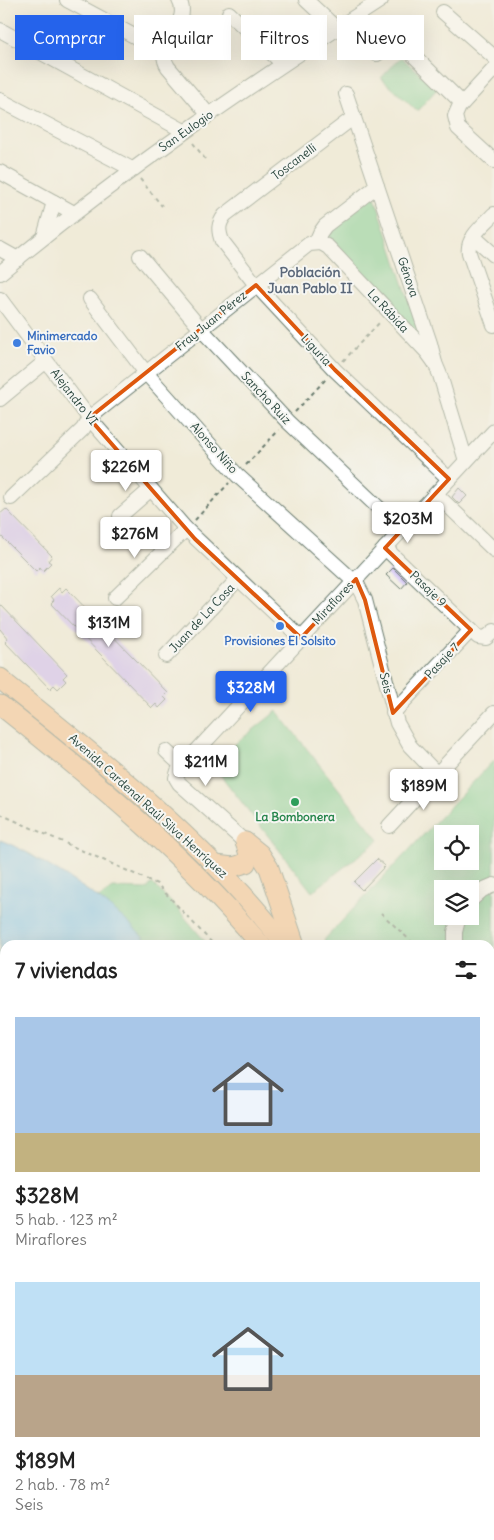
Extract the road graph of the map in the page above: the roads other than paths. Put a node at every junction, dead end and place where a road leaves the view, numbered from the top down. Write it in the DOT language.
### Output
graph roads {
  1 [pos="66,0"];
  2 [pos="306,0"];
  3 [pos="381,0"];
  4 [pos="443,12"];
  5 [pos="229,13"];
  6 [pos="358,15"];
  7 [pos="337,29"];
  8 [pos="0,30"];
  9 [pos="134,36"];
  10 [pos="494,57"];
  11 [pos="165,60"];
  12 [pos="418,60"];
  13 [pos="283,64"];
  14 [pos="494,69"];
  15 [pos="346,94"];
  16 [pos="0,100"];
  17 [pos="462,103"];
  18 [pos="208,114"];
  19 [pos="354,117"];
  20 [pos="184,131"];
  21 [pos="492,153"];
  22 [pos="132,170"];
  23 [pos="0,172"];
  24 [pos="377,186"];
  25 [pos="54,202"];
  26 [pos="235,207"];
  27 [pos="74,213"];
  28 [pos="494,214"];
  29 [pos="44,237"];
  30 [pos="472,239"];
  31 [pos="316,242"];
  32 [pos="0,249"];
  33 [pos="494,255"];
  34 [pos="140,256"];
  35 [pos="18,258"];
  36 [pos="0,273"];
  37 [pos="256,285"];
  38 [pos="0,299"];
  39 [pos="90,299"];
  40 [pos="494,325"];
  41 [pos="201,329"];
  42 [pos="46,361"];
  43 [pos="435,363"];
  44 [pos="146,373"];
  45 [pos="0,399"];
  46 [pos="89,418"];
  47 [pos="494,431"];
  48 [pos="466,460"];
  49 [pos="449,480"];
  50 [pos="150,489"];
  51 [pos="436,494"];
  52 [pos="11,498"];
  53 [pos="120,516"];
  54 [pos="186,529"];
  55 [pos="402,530"];
  56 [pos="386,548"];
  57 [pos="494,550"];
  58 [pos="238,579"];
  59 [pos="355,581"];
  60 [pos="115,598"];
  61 [pos="471,630"];
  62 [pos="494,631"];
  63 [pos="301,638"];
  64 [pos="166,656"];
  65 [pos="0,680"];
  66 [pos="0,705"];
  67 [pos="393,713"];
  68 [pos="494,714"];
  69 [pos="166,751"];
  70 [pos="179,772"];
  71 [pos="438,775"];
  72 [pos="389,826"];
  73 [pos="246,842"];
  74 [pos="216,865"];
  75 [pos="494,884"];
  76 [pos="479,893"];
  77 [pos="457,925"];
  78 [pos="257,940"];
  79 [pos="281,940"];
  80 [pos="293,940"];
  81 [pos="455,940"];
  1 -- 9 [label="street"];
  2 -- 7 [label="street"];
  3 -- 6 [label="street, San Eulogio"];
  4 -- 10 [label="street"];
  5 -- 13 [label="street"];
  7 -- 13 [label="street, San Eulogio"];
  8 -- 20 [label="street"];
  11 -- 18 [label="street"];
  12 -- 17 [label="street"];
  13 -- 18 [label="street, San Eulogio"];
  14 -- 17 [label="street"];
  15 -- 19 [label="street, Génova"];
  16 -- 22 [label="street"];
  17 -- 21 [label="street"];
  18 -- 20 [label="street, San Eulogio"];
  19 -- 24 [label="street, Génova"];
  19 -- 26 [label="street, Toscanelli"];
  20 -- 22 [label="street, San Eulogio"];
  22 -- 27 [label="street, San Eulogio"];
  23 -- 25 [label="street"];
  24 -- 31 [label="street, Fray Juan Pérez"];
  24 -- 43 [label="street, Génova"];
  25 -- 27 [label="street"];
  25 -- 29 [label="street"];
  26 -- 37 [label="street, Liguria"];
  27 -- 29 [label="street, San Eulogio"];
  28 -- 30 [label="street"];
  29 -- 35 [label="street, San Eulogio"];
  30 -- 33 [label="street"];
  30 -- 40 [label="street"];
  31 -- 37 [label="street, Fray Juan Pérez"];
  31 -- 43 [label="street, La Rábida"];
  32 -- 35 [label="street"];
  34 -- 41 [label="street, Sancho Ruiz"];
  35 -- 36 [label="street, San Eulogio"];
  37 -- 41 [label="street, Fray Juan Pérez"];
  37 -- 49 [label="street, Liguria"];
  38 -- 42 [label="street, Alejandro VI"];
  39 -- 44 [label="street, Alonso Niño"];
  41 -- 44 [label="street, Fray Juan Pérez"];
  41 -- 55 [label="street, Sancho Ruiz"];
  42 -- 45 [label="street"];
  42 -- 46 [label="street, Alejandro VI"];
  43 -- 48 [label="street, Génova"];
  44 -- 46 [label="street, Fray Juan Pérez"];
  44 -- 59 [label="street, Alonso Niño"];
  46 -- 50 [label="street, Alejandro VI"];
  46 -- 52 [label="street, Fray Juan Pérez"];
  47 -- 48 [label="street, Miraflores"];
  48 -- 49 [label="street, Miraflores"];
  49 -- 51 [label="street, Miraflores"];
  50 -- 53 [label="street"];
  50 -- 54 [label="street, Alejandro VI"];
  51 -- 55 [label="street, Miraflores"];
  51 -- 57 [label="street"];
  54 -- 58 [label="street, Alejandro VI"];
  54 -- 60 [label="street"];
  55 -- 56 [label="street, Miraflores"];
  56 -- 59 [label="street, Miraflores"];
  56 -- 61 [label="street, Pasaje 9"];
  58 -- 63 [label="street, Alejandro VI"];
  58 -- 64 [label="street, Juan de La Cosa"];
  59 -- 63 [label="street, Miraflores"];
  59 -- 67 [label="street, Seis"];
  61 -- 62 [label="street"];
  61 -- 67 [label="street, Pasaje 7"];
  63 -- 70 [label="street, Miraflores"];
  65 -- 74 [label="main road, Avenida Cardenal Raúl Silva Henríquez"];
  66 -- 78 [label="main road, Avenida Cardenal Raúl Silva Henríquez"];
  67 -- 71 [label="street, Seis"];
  68 -- 71 [label="street"];
  69 -- 70 [label="street"];
  70 -- 73 [label="street"];
  71 -- 72 [label="street"];
  73 -- 74 [label="main road"];
  73 -- 80 [label="main road"];
  74 -- 79 [label="main road, Avenida Cardenal Raúl Silva Henríquez"];
  75 -- 76 [label="street"];
  77 -- 81 [label="street"];
}
